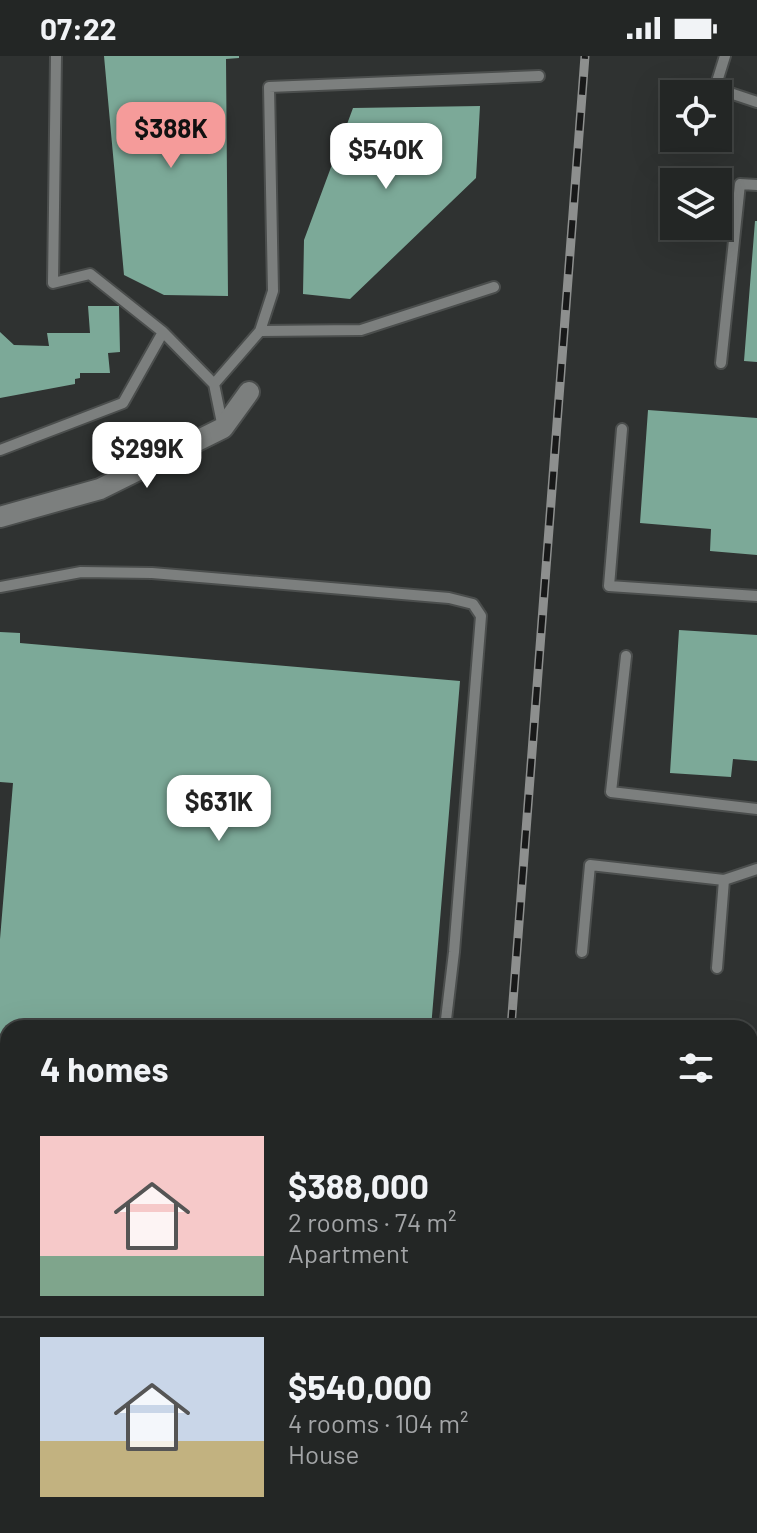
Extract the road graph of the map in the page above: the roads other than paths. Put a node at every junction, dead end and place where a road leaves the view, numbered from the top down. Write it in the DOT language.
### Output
graph roads {
  1 [pos="56,56"];
  2 [pos="725,56"];
  3 [pos="539,76"];
  4 [pos="757,102"];
  5 [pos="757,185"];
  6 [pos="494,287"];
  7 [pos="260,331"];
  8 [pos="163,332"];
  9 [pos="721,363"];
  10 [pos="214,384"];
  11 [pos="249,392"];
  12 [pos="223,428"];
  13 [pos="622,429"];
  14 [pos="0,450"];
  15 [pos="0,517"];
  16 [pos="0,587"];
  17 [pos="757,596"];
  18 [pos="626,656"];
  19 [pos="757,809"];
  20 [pos="757,869"];
  21 [pos="724,880"];
  22 [pos="582,952"];
  23 [pos="717,968"];
  24 [pos="446,1020"];
  1 -- 8 [label="lane"];
  2 -- 4 [label="lane"];
  3 -- 7 [label="lane"];
  5 -- 9 [label="lane"];
  6 -- 7 [label="lane"];
  7 -- 10 [label="lane"];
  8 -- 10 [label="lane"];
  8 -- 14 [label="lane"];
  10 -- 12 [label="lane"];
  11 -- 12 [label="street"];
  12 -- 15 [label="street"];
  13 -- 17 [label="lane"];
  16 -- 24 [label="lane"];
  18 -- 19 [label="lane"];
  20 -- 21 [label="lane"];
  21 -- 22 [label="lane"];
  21 -- 23 [label="lane"];
}
